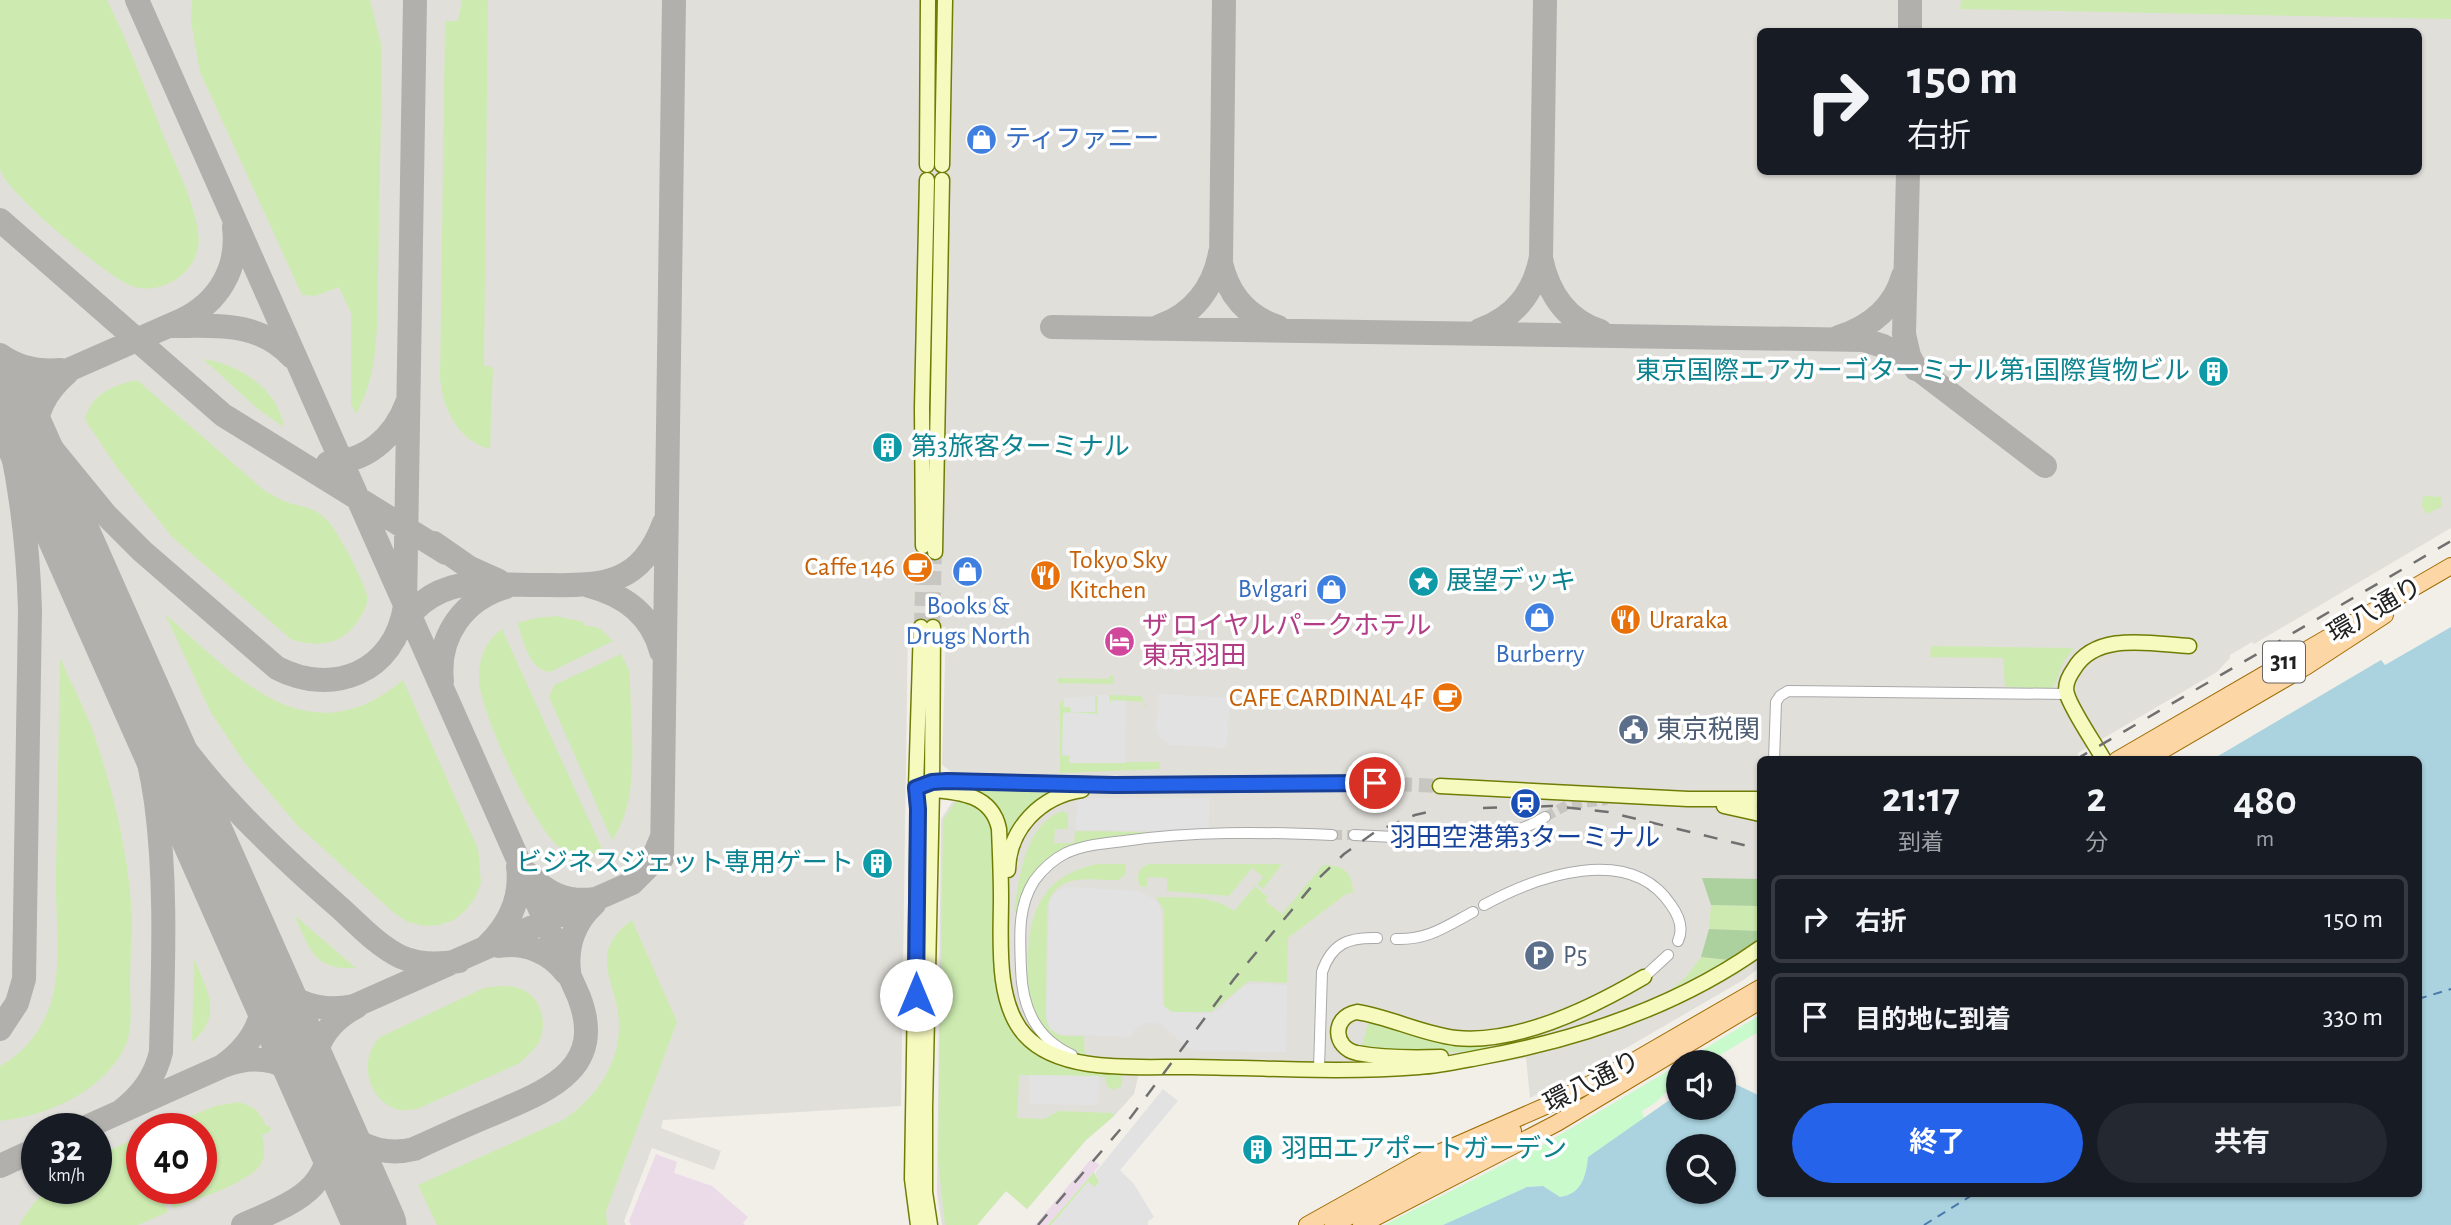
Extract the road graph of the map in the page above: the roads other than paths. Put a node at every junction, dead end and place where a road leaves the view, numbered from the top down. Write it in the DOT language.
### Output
graph roads {
  1 [pos="928,0"];
  2 [pos="946,0"];
  3 [pos="934,172"];
  4 [pos="929,549"];
  5 [pos="2451,566"];
  6 [pos="2451,578"];
  7 [pos="2189,646"];
  8 [pos="2067,694"];
  9 [pos="1774,756"];
  10 [pos="2102,756"];
  11 [pos="2124,756"];
  12 [pos="2153,756"];
  13 [pos="1377,783"];
  14 [pos="1115,785"];
  15 [pos="932,786"];
  16 [pos="1440,786"];
  17 [pos="916,788"];
  18 [pos="1633,797"];
  19 [pos="1614,799"];
  20 [pos="1688,799"];
  21 [pos="1757,799"];
  22 [pos="1757,813"];
  23 [pos="1545,817"];
  24 [pos="1332,835"];
  25 [pos="1354,835"];
  26 [pos="1394,837"];
  27 [pos="1414,838"];
  28 [pos="1484,905"];
  29 [pos="1472,912"];
  30 [pos="1377,938"];
  31 [pos="1396,939"];
  32 [pos="1678,941"];
  33 [pos="1757,950"];
  34 [pos="1668,956"];
  35 [pos="1004,976"];
  36 [pos="1644,977"];
  37 [pos="1757,990"];
  38 [pos="1757,1004"];
  39 [pos="1474,1059"];
  40 [pos="1095,1063"];
  41 [pos="1319,1068"];
  42 [pos="1587,1087"];
  43 [pos="1557,1123"];
  44 [pos="1426,1175"];
  45 [pos="918,1225"];
  46 [pos="930,1225"];
  47 [pos="1307,1225"];
  48 [pos="1333,1225"];
  49 [pos="1361,1225"];
  1 -- 3 [label="street"];
  2 -- 3 [label="street"];
  3 -- 4 [label="street"];
  5 -- 11 [label="main road, 環八通り / 311"];
  6 -- 12 [label="main road, 環八通り / 311"];
  7 -- 8 [label="street"];
  8 -- 9 [label="street"];
  8 -- 10 [label="street"];
  13 -- 14 [label="street"];
  14 -- 15 [label="street"];
  14 -- 35 [label="street"];
  15 -- 17 [label="street"];
  15 -- 17 [label="street"];
  15 -- 35 [label="street"];
  15 -- 46 [label="street"];
  16 -- 18 [label="street"];
  17 -- 45 [label="street"];
  18 -- 19 [label="street"];
  18 -- 20 [label="street"];
  20 -- 21 [label="street"];
  20 -- 22 [label="street"];
  23 -- 27 [label="street"];
  24 -- 40 [label="street"];
  25 -- 26 [label="street"];
  28 -- 32 [label="street"];
  29 -- 31 [label="street"];
  30 -- 41 [label="street"];
  33 -- 39 [label="street"];
  34 -- 36 [label="street"];
  35 -- 40 [label="street"];
  36 -- 39 [label="street"];
  37 -- 42 [label="main road, 環八通り"];
  38 -- 43 [label="main road, 環八通り"];
  39 -- 41 [label="street"];
  40 -- 41 [label="street"];
  42 -- 44 [label="main road"];
  42 -- 47 [label="main road, 環八通り"];
  43 -- 44 [label="main road"];
  43 -- 49 [label="main road, 環八通り"];
  44 -- 48 [label="main road"];
}
